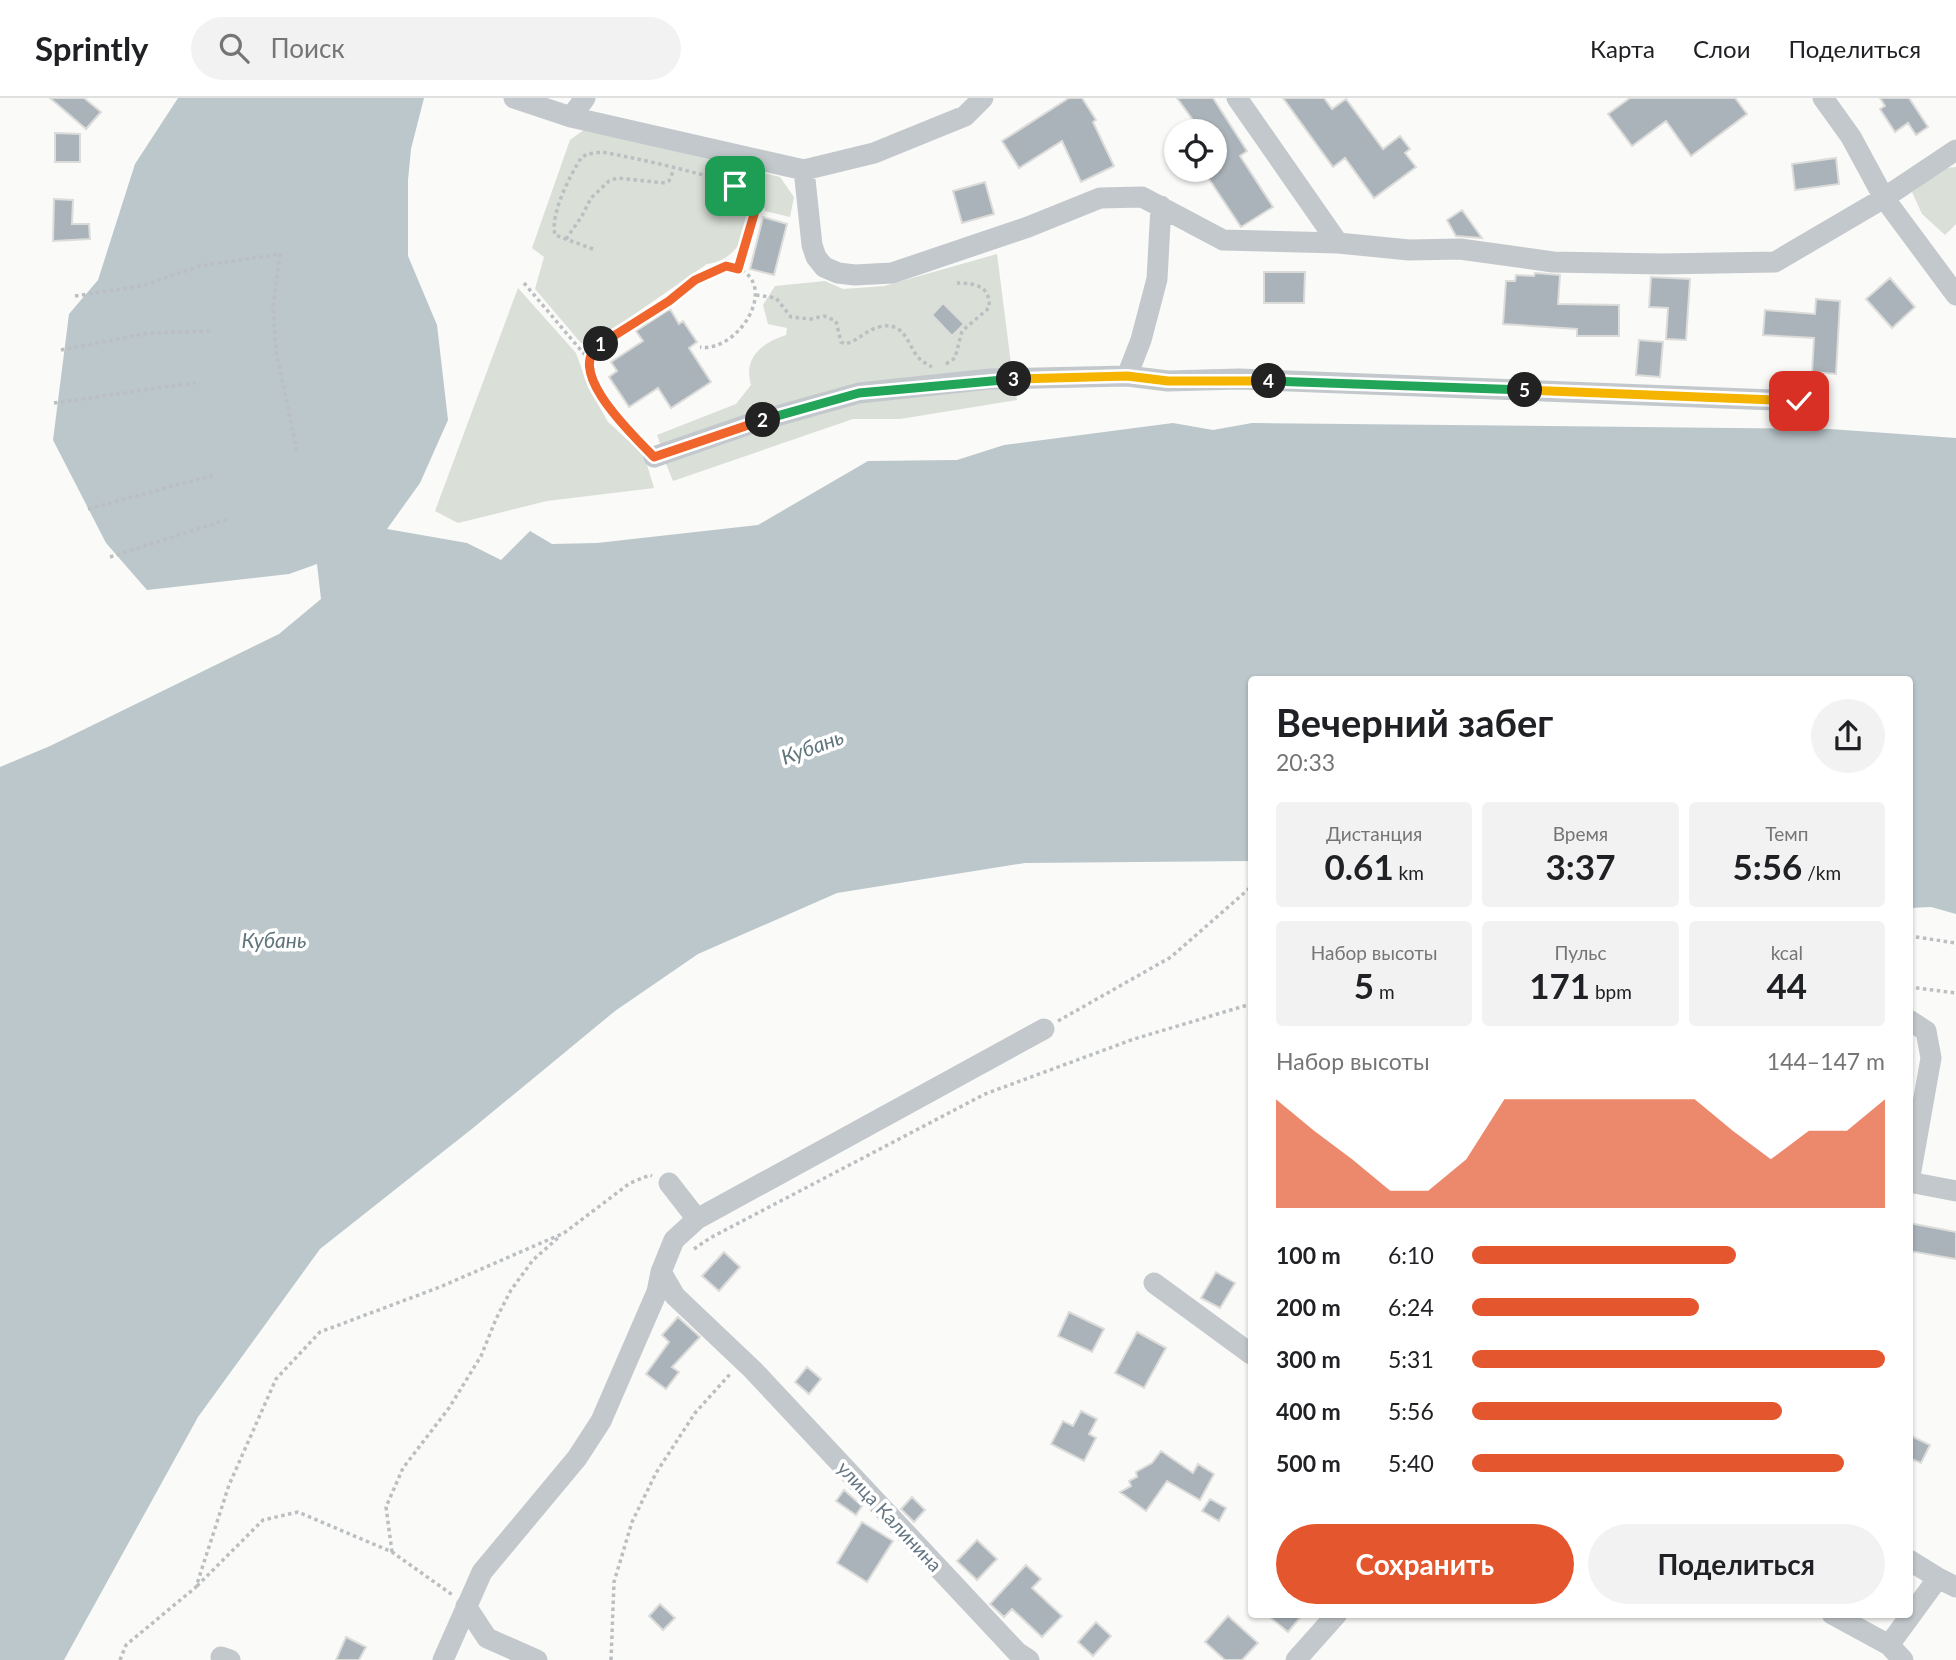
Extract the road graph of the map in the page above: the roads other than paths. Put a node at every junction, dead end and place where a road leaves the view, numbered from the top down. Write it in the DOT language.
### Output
graph roads {
  1 [pos="514,98"];
  2 [pos="585,98"];
  3 [pos="983,98"];
  4 [pos="1237,98"];
  5 [pos="1823,98"];
  6 [pos="572,117"];
  7 [pos="1956,150"];
  8 [pos="804,170"];
  9 [pos="1884,198"];
  10 [pos="1161,206"];
  11 [pos="1338,243"];
  12 [pos="1956,295"];
  13 [pos="1127,376"];
  14 [pos="1799,401"];
  15 [pos="654,457"];
  16 [pos="1913,1022"];
  17 [pos="1044,1029"];
  18 [pos="1913,1159"];
  19 [pos="668,1183"];
  20 [pos="1913,1183"];
  21 [pos="1956,1191"];
  22 [pos="697,1219"];
  23 [pos="661,1272"];
  24 [pos="1154,1283"];
  25 [pos="1248,1351"];
  26 [pos="1913,1562"];
  27 [pos="1947,1582"];
  28 [pos="466,1606"];
  29 [pos="1334,1618"];
  30 [pos="1839,1618"];
  31 [pos="1896,1653"];
  32 [pos="443,1660"];
  33 [pos="537,1660"];
  34 [pos="1029,1660"];
  35 [pos="1296,1660"];
  1 -- 6 [label="street"];
  2 -- 6 [label="street"];
  3 -- 8 [label="street"];
  4 -- 11 [label="street"];
  5 -- 9 [label="street"];
  6 -- 8 [label="street"];
  7 -- 9 [label="street"];
  8 -- 10 [label="street"];
  9 -- 11 [label="street"];
  9 -- 12 [label="street"];
  10 -- 11 [label="street"];
  10 -- 13 [label="street"];
  13 -- 14 [label="street"];
  13 -- 15 [label="street"];
  16 -- 18 [label="street"];
  17 -- 22 [label="street"];
  19 -- 22 [label="street"];
  20 -- 21 [label="street"];
  22 -- 23 [label="street"];
  23 -- 28 [label="street"];
  23 -- 34 [label="street, улица Калинина"];
  24 -- 25 [label="street"];
  26 -- 27 [label="street"];
  27 -- 31 [label="street"];
  28 -- 32 [label="street"];
  28 -- 33 [label="street"];
  29 -- 35 [label="street"];
  30 -- 31 [label="street"];
}
